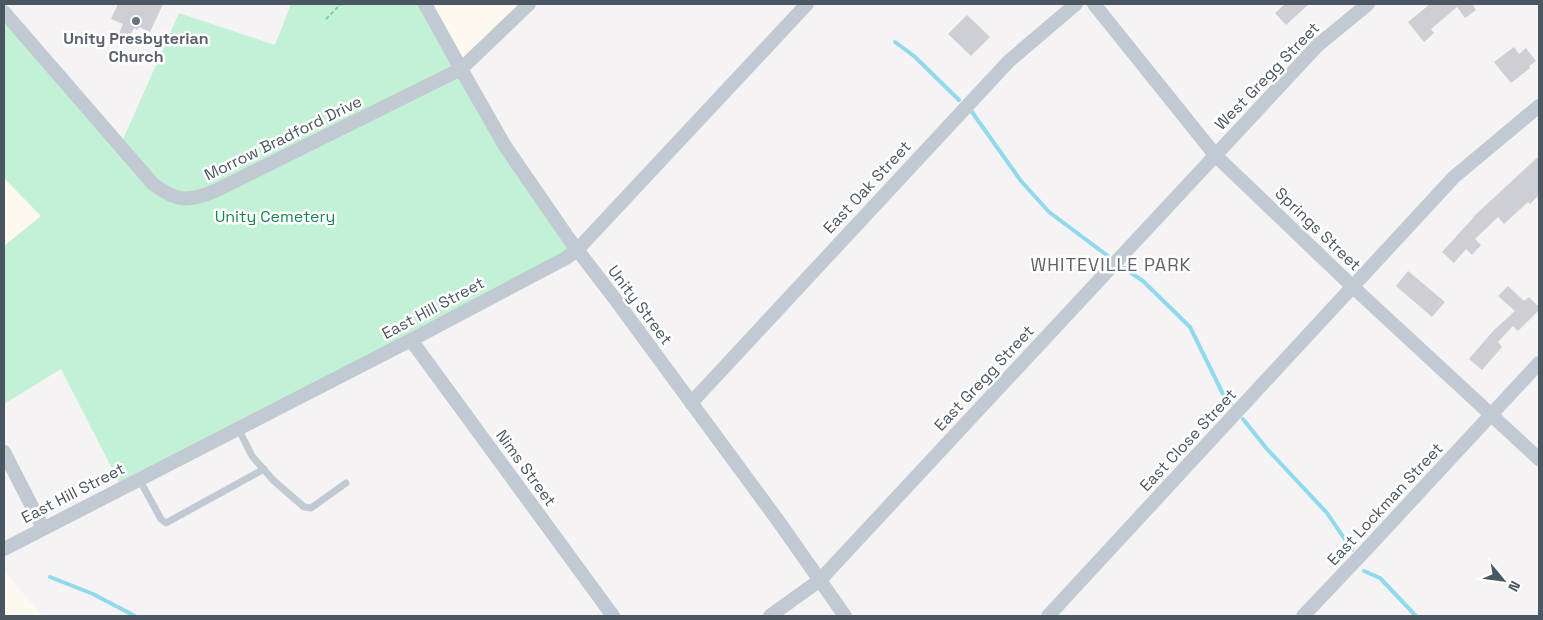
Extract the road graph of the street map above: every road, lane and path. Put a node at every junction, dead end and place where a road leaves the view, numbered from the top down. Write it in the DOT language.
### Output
graph roads {
  1 [pos="341,4"];
  2 [pos="425,4"];
  3 [pos="529,4"];
  4 [pos="807,4"];
  5 [pos="1076,4"];
  6 [pos="1094,4"];
  7 [pos="1368,4"];
  8 [pos="6,17"];
  9 [pos="326,19"];
  10 [pos="460,69"];
  11 [pos="1539,106"];
  12 [pos="1216,156"];
  13 [pos="577,250"];
  14 [pos="1353,287"];
  15 [pos="411,340"];
  16 [pos="1539,363"];
  17 [pos="691,403"];
  18 [pos="1491,414"];
  19 [pos="238,428"];
  20 [pos="4,452"];
  21 [pos="1539,459"];
  22 [pos="264,469"];
  23 [pos="139,479"];
  24 [pos="346,483"];
  25 [pos="43,528"];
  26 [pos="4,549"];
  27 [pos="820,580"];
  28 [pos="613,616"];
  29 [pos="770,616"];
  30 [pos="845,616"];
  31 [pos="1048,616"];
  32 [pos="1303,616"];
  1 -- 9 [label="path"];
  2 -- 10 [label="street, Unity Street"];
  3 -- 10 [label="street, Morrow Bradford Drive"];
  4 -- 13 [label="street, East Hill Street"];
  5 -- 17 [label="street, East Oak Street"];
  6 -- 12 [label="street, Springs Street"];
  7 -- 12 [label="street, West Gregg Street"];
  8 -- 10 [label="street, Morrow Bradford Drive"];
  10 -- 13 [label="street, Unity Street"];
  11 -- 14 [label="street, East Close Street"];
  12 -- 14 [label="street, Springs Street"];
  12 -- 27 [label="street, East Gregg Street"];
  13 -- 15 [label="street, East Hill Street"];
  13 -- 17 [label="street, Unity Street"];
  14 -- 18 [label="street, Springs Street"];
  14 -- 31 [label="street, East Close Street"];
  15 -- 19 [label="street, East Hill Street"];
  15 -- 28 [label="street, Nims Street"];
  16 -- 18 [label="street, East Lockman Street"];
  17 -- 27 [label="street, Unity Street"];
  18 -- 21 [label="street, Springs Street"];
  18 -- 32 [label="street, East Lockman Street"];
  19 -- 22 [label="lane"];
  19 -- 23 [label="street, East Hill Street"];
  20 -- 25 [label="street"];
  22 -- 23 [label="lane"];
  22 -- 24 [label="lane"];
  23 -- 25 [label="street, East Hill Street"];
  25 -- 26 [label="street, East Hill Street"];
  27 -- 29 [label="street, East Gregg Street"];
  27 -- 30 [label="street, Unity Street"];
}
